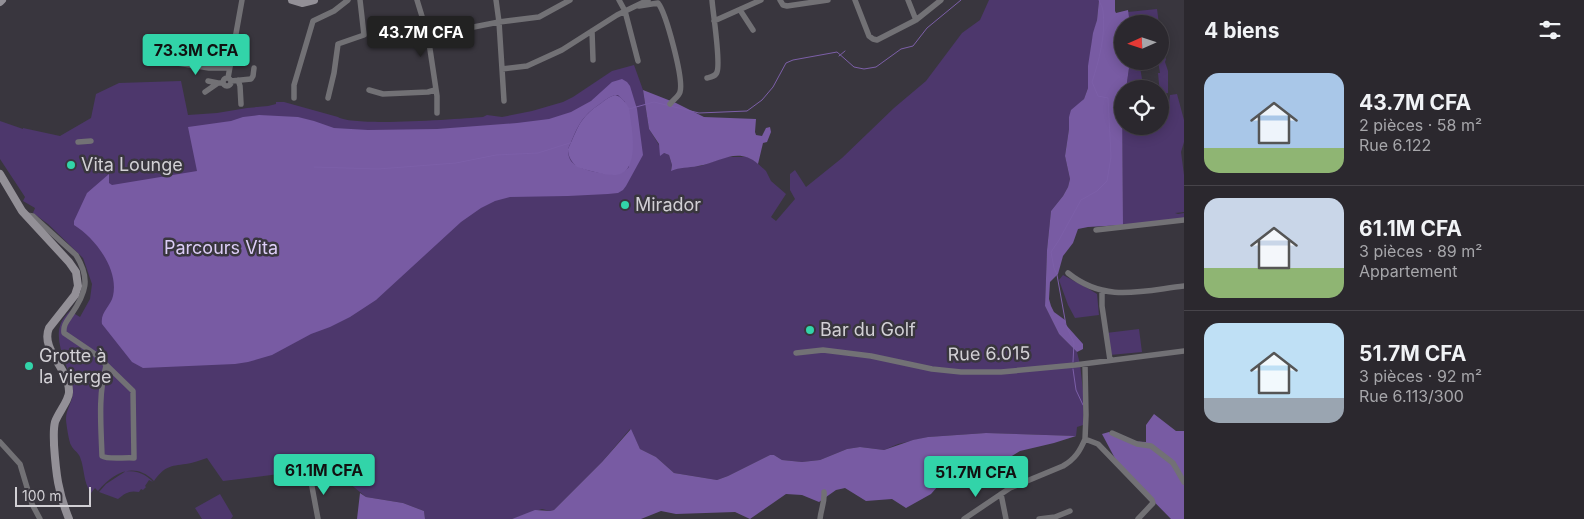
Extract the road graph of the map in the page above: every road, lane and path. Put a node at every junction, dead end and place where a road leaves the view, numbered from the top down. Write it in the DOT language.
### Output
graph roads {
  1 [pos="242,0"];
  2 [pos="292,0"];
  3 [pos="314,0"];
  4 [pos="348,0"];
  5 [pos="360,0"];
  6 [pos="417,0"];
  7 [pos="496,0"];
  8 [pos="570,0"];
  9 [pos="619,0"];
  10 [pos="648,0"];
  11 [pos="712,0"];
  12 [pos="761,0"];
  13 [pos="780,0"];
  14 [pos="828,0"];
  15 [pos="855,0"];
  16 [pos="908,0"];
  17 [pos="940,0"];
  18 [pos="637,6"];
  19 [pos="740,10"];
  20 [pos="625,11"];
  21 [pos="916,20"];
  22 [pos="714,21"];
  23 [pos="499,22"];
  24 [pos="752,30"];
  25 [pos="592,31"];
  26 [pos="428,36"];
  27 [pos="165,60"];
  28 [pos="594,60"];
  29 [pos="638,61"];
  30 [pos="229,68"];
  31 [pos="254,68"];
  32 [pos="502,69"];
  33 [pos="707,78"];
  34 [pos="208,81"];
  35 [pos="228,81"];
  36 [pos="369,90"];
  37 [pos="435,90"];
  38 [pos="205,92"];
  39 [pos="294,98"];
  40 [pos="328,98"];
  41 [pos="504,101"];
  42 [pos="242,104"];
  43 [pos="670,104"];
  44 [pos="437,113"];
  45 [pos="92,141"];
  46 [pos="78,142"];
  47 [pos="0,174"];
  48 [pos="26,215"];
  49 [pos="1184,220"];
  50 [pos="1096,230"];
  51 [pos="1068,273"];
  52 [pos="1184,286"];
  53 [pos="1102,291"];
  54 [pos="1184,351"];
  55 [pos="796,353"];
  56 [pos="1110,360"];
  57 [pos="1086,364"];
  58 [pos="106,366"];
  59 [pos="1112,433"];
  60 [pos="1085,439"];
  61 [pos="0,442"];
  62 [pos="310,476"];
  63 [pos="1184,482"];
  64 [pos="824,492"];
  65 [pos="1001,494"];
  66 [pos="1070,511"];
  67 [pos="40,519"];
  68 [pos="69,519"];
  69 [pos="318,519"];
  70 [pos="820,519"];
  71 [pos="964,519"];
  72 [pos="1006,519"];
  73 [pos="1039,519"];
  74 [pos="1138,519"];
  1 -- 30 [label="street"];
  2 -- 3 [label="street"];
  4 -- 39 [label="street"];
  5 -- 40 [label="street"];
  6 -- 26 [label="street"];
  7 -- 23 [label="street"];
  8 -- 23 [label="street"];
  9 -- 20 [label="street"];
  10 -- 18 [label="street"];
  11 -- 22 [label="street"];
  12 -- 19 [label="street"];
  13 -- 14 [label="street"];
  15 -- 21 [label="street"];
  16 -- 21 [label="street"];
  17 -- 21 [label="street"];
  18 -- 20 [label="street"];
  18 -- 43 [label="street"];
  19 -- 22 [label="street"];
  19 -- 24 [label="street"];
  20 -- 25 [label="street"];
  20 -- 29 [label="street"];
  22 -- 33 [label="street"];
  23 -- 26 [label="street"];
  23 -- 32 [label="street"];
  25 -- 28 [label="street"];
  25 -- 32 [label="street"];
  26 -- 37 [label="street"];
  27 -- 30 [label="street"];
  30 -- 35 [label="street"];
  31 -- 35 [label="street"];
  32 -- 41 [label="street"];
  34 -- 35 [label="street"];
  35 -- 38 [label="street"];
  35 -- 42 [label="street"];
  36 -- 37 [label="street"];
  37 -- 44 [label="street"];
  45 -- 46 [label="street"];
  47 -- 48 [label="street"];
  48 -- 58 [label="street"];
  48 -- 68 [label="street"];
  49 -- 50 [label="street"];
  51 -- 53 [label="street"];
  52 -- 53 [label="street"];
  53 -- 56 [label="street"];
  54 -- 56 [label="street, Rue 6.015"];
  55 -- 57 [label="street, Rue 6.015"];
  56 -- 57 [label="street, Rue 6.015"];
  57 -- 60 [label="street"];
  58 -- 58 [label="street"];
  59 -- 63 [label="street"];
  60 -- 65 [label="street"];
  60 -- 74 [label="street"];
  61 -- 67 [label="street"];
  62 -- 69 [label="street"];
  64 -- 70 [label="street"];
  65 -- 71 [label="street"];
  65 -- 72 [label="street"];
  66 -- 73 [label="street"];
}
